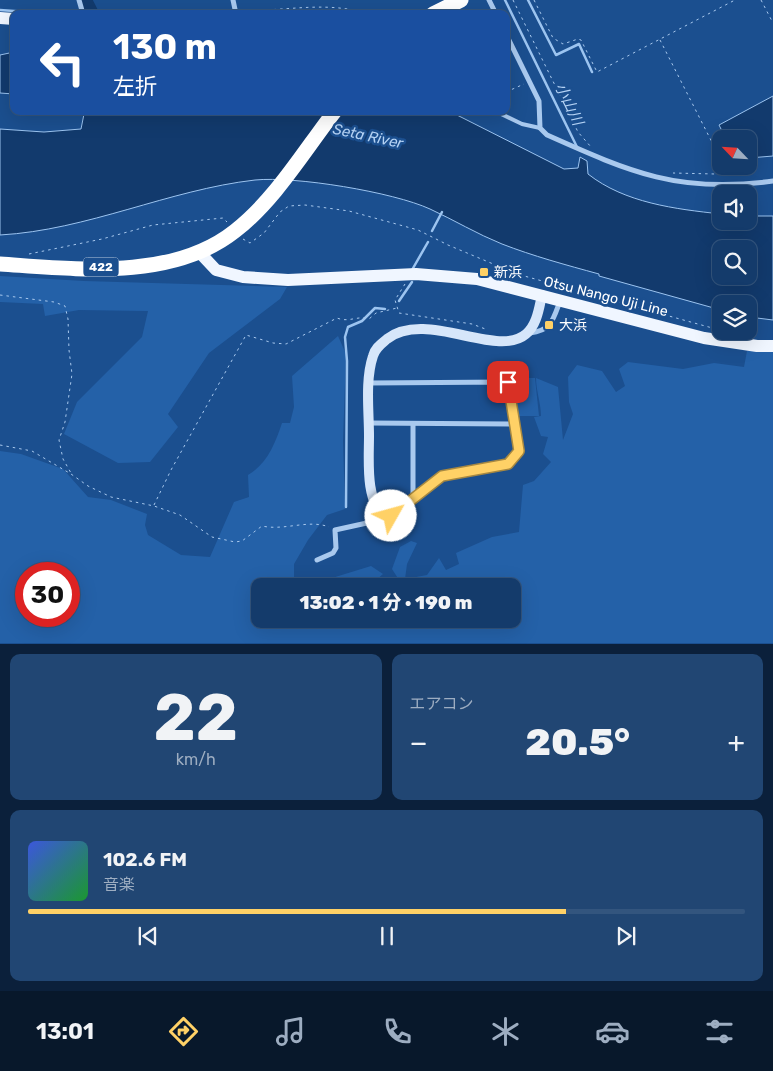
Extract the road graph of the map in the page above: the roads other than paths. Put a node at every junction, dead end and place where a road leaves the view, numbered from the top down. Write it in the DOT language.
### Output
graph roads {
  1 [pos="462,0"];
  2 [pos="441,10"];
  3 [pos="510,42"];
  4 [pos="332,115"];
  5 [pos="503,115"];
  6 [pos="540,128"];
  7 [pos="773,181"];
  8 [pos="200,253"];
  9 [pos="0,264"];
  10 [pos="542,295"];
  11 [pos="560,300"];
  12 [pos="527,333"];
  13 [pos="773,346"];
  14 [pos="369,382"];
  15 [pos="369,423"];
  16 [pos="413,424"];
  17 [pos="513,424"];
  18 [pos="413,498"];
  19 [pos="385,519"];
  20 [pos="317,560"];
  1 -- 2 [label="highway"];
  3 -- 6 [label="street"];
  4 -- 8 [label="highway, 422"];
  5 -- 6 [label="lane"];
  6 -- 7 [label="street"];
  8 -- 9 [label="highway, 422"];
  8 -- 10 [label="main road, Otsu Nango Uji Line"];
  10 -- 11 [label="main road, Otsu Nango Uji Line"];
  10 -- 12 [label="street"];
  11 -- 12 [label="street"];
  11 -- 13 [label="main road, Otsu Nango Uji Line"];
  12 -- 14 [label="street"];
  14 -- 15 [label="street"];
  14 -- 17 [label="street"];
  15 -- 16 [label="street"];
  15 -- 19 [label="street"];
  16 -- 17 [label="street"];
  16 -- 18 [label="street"];
  17 -- 18 [label="street"];
  18 -- 19 [label="street"];
  19 -- 20 [label="street"];
}
